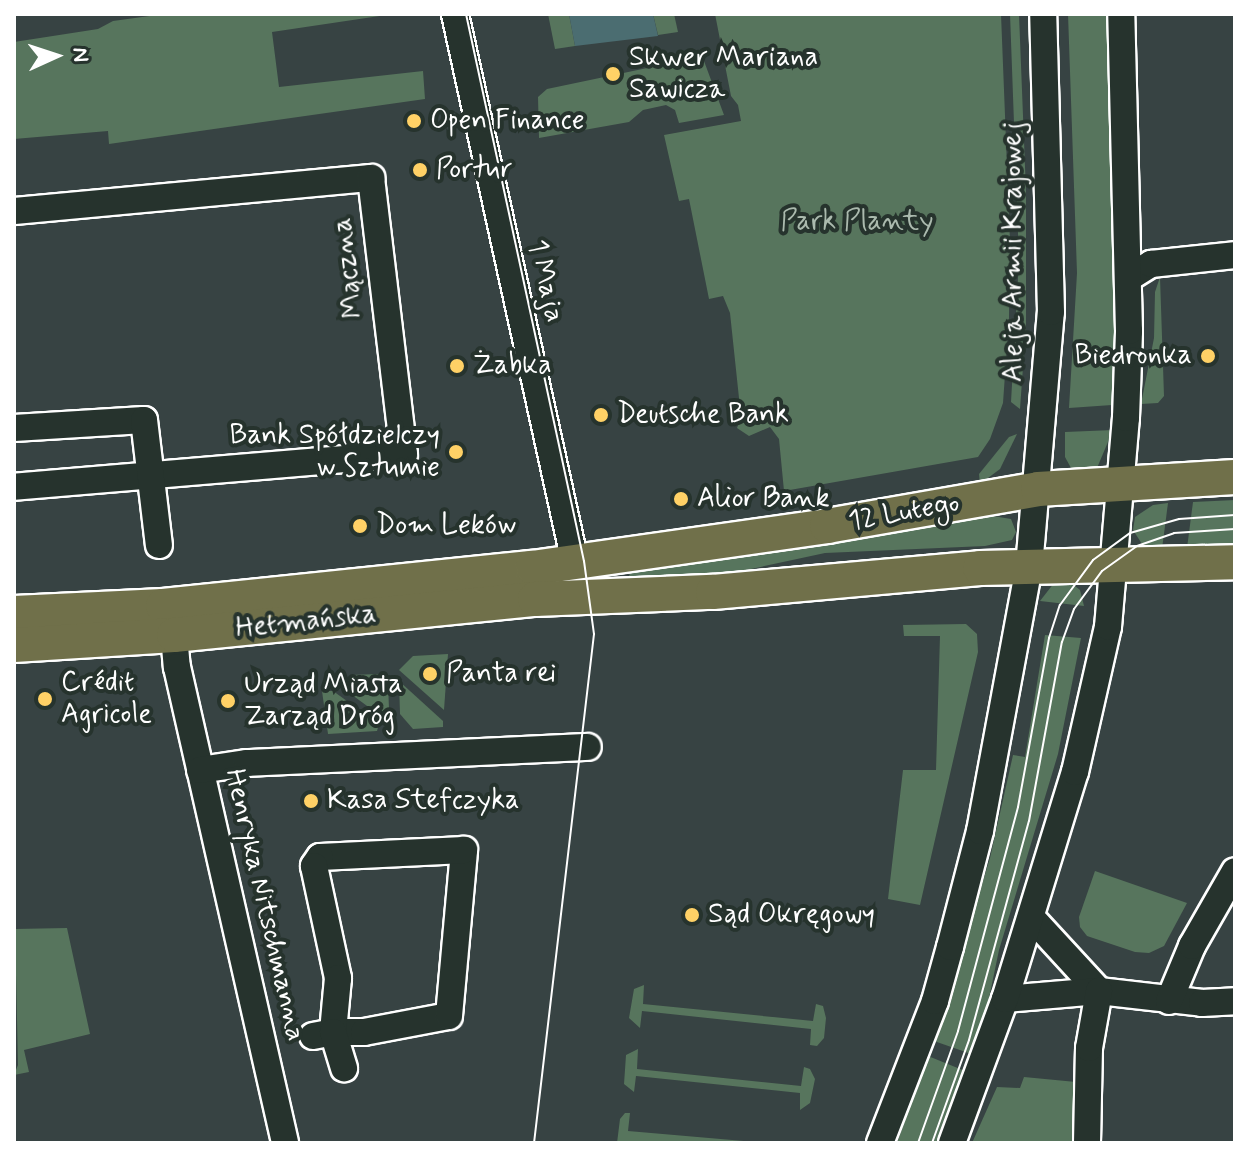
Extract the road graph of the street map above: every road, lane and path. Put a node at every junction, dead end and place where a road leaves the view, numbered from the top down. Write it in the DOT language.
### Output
graph roads {
  1 [pos="455,14"];
  2 [pos="1043,14"];
  3 [pos="1121,14"];
  4 [pos="14,211"];
  5 [pos="1235,255"];
  6 [pos="1130,277"];
  7 [pos="14,428"];
  8 [pos="152,476"];
  9 [pos="1235,477"];
  10 [pos="1120,483"];
  11 [pos="14,487"];
  12 [pos="1038,489"];
  13 [pos="159,545"];
  14 [pos="575,562"];
  15 [pos="1235,562"];
  16 [pos="1114,566"];
  17 [pos="1029,567"];
  18 [pos="597,595"];
  19 [pos="14,613"];
  20 [pos="174,635"];
  21 [pos="14,645"];
  22 [pos="588,747"];
  23 [pos="200,770"];
  24 [pos="1235,871"];
  25 [pos="1031,917"];
  26 [pos="1099,991"];
  27 [pos="1005,999"];
  28 [pos="1169,1001"];
  29 [pos="1235,1001"];
  30 [pos="323,1034"];
  31 [pos="344,1068"];
  32 [pos="285,1143"];
  33 [pos="880,1143"];
  34 [pos="952,1143"];
  35 [pos="1087,1143"];
  1 -- 14 [label="street, 1 Maja"];
  2 -- 12 [label="street, Aleja Armii Krajowej"];
  3 -- 6 [label="street"];
  4 -- 8 [label="street, Mączna"];
  5 -- 6 [label="street"];
  6 -- 10 [label="street"];
  7 -- 8 [label="street"];
  8 -- 11 [label="street, Mączna"];
  8 -- 13 [label="street"];
  9 -- 10 [label="main road, 12 Lutego"];
  10 -- 12 [label="main road, 12 Lutego"];
  10 -- 16 [label="street"];
  12 -- 14 [label="main road, 12 Lutego"];
  12 -- 17 [label="street, Aleja Armii Krajowej"];
  14 -- 19 [label="main road, Hetmańska"];
  15 -- 16 [label="main road, 12 Lutego"];
  16 -- 17 [label="main road, 12 Lutego"];
  16 -- 25 [label="street"];
  17 -- 18 [label="main road, 12 Lutego"];
  17 -- 33 [label="street, Aleja Armii Krajowej"];
  18 -- 20 [label="main road, Hetmańska"];
  20 -- 21 [label="main road, Hetmańska"];
  20 -- 23 [label="street, Henryka Nitschmanna"];
  22 -- 23 [label="street"];
  23 -- 32 [label="street, Henryka Nitschmanna"];
  24 -- 28 [label="street"];
  25 -- 26 [label="street"];
  25 -- 27 [label="street"];
  26 -- 27 [label="street"];
  26 -- 28 [label="street"];
  26 -- 35 [label="street"];
  27 -- 34 [label="street"];
  28 -- 29 [label="street"];
  30 -- 30 [label="street"];
  30 -- 31 [label="street"];
}
